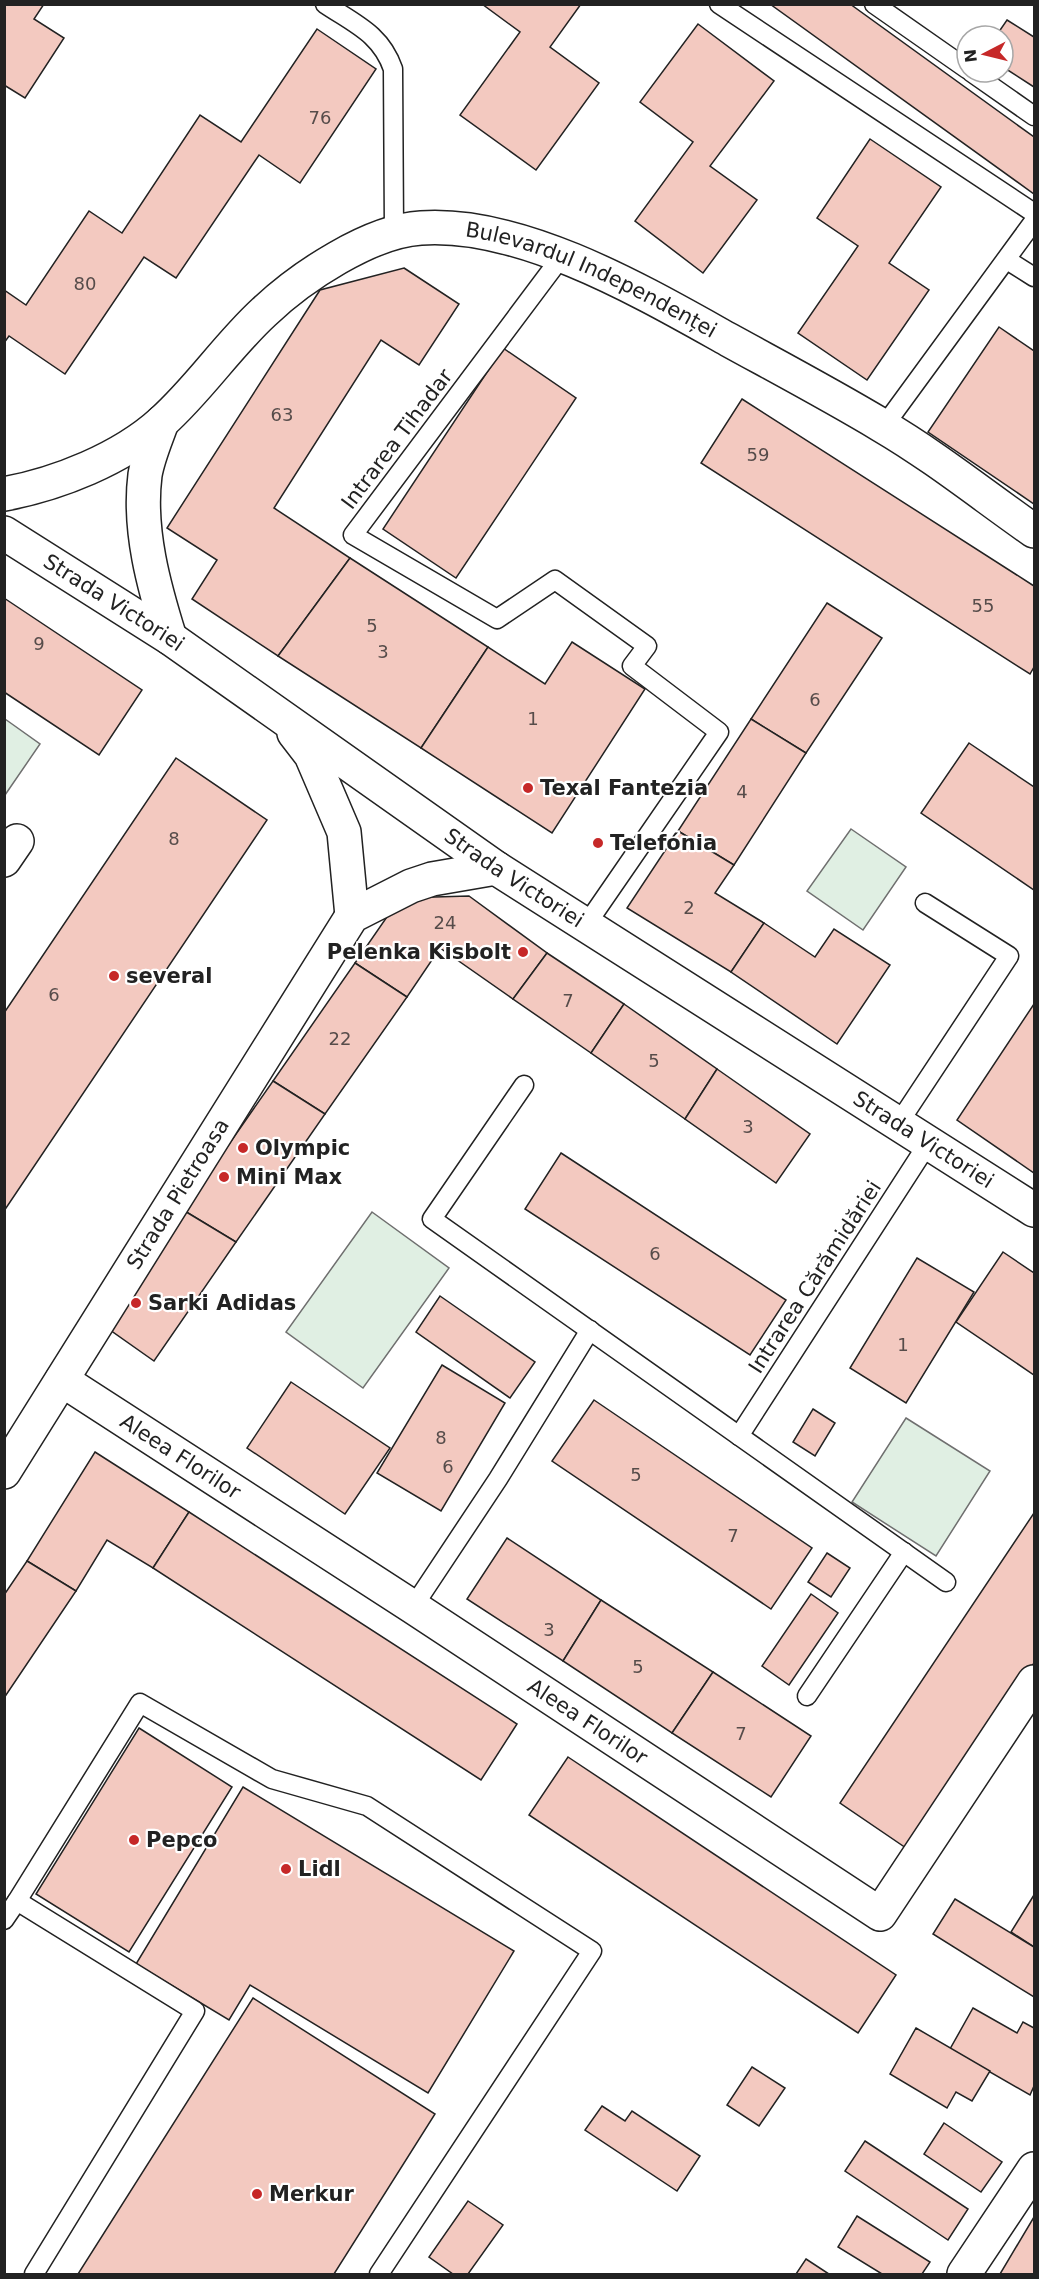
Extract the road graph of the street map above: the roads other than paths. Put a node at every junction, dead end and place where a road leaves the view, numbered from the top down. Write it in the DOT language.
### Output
graph roads {
  1 [pos="325,4"];
  2 [pos="719,4"];
  3 [pos="874,4"];
  4 [pos="955,61"];
  5 [pos="988,84"];
  6 [pos="1035,116"];
  7 [pos="1035,213"];
  8 [pos="1035,221"];
  9 [pos="394,231"];
  10 [pos="562,256"];
  11 [pos="1007,260"];
  12 [pos="1035,277"];
  13 [pos="162,422"];
  14 [pos="884,426"];
  15 [pos="4,494"];
  16 [pos="1035,531"];
  17 [pos="4,533"];
  18 [pos="170,638"];
  19 [pos="283,719"];
  20 [pos="496,868"];
  21 [pos="926,903"];
  22 [pos="352,916"];
  23 [pos="585,925"];
  24 [pos="524,1085"];
  25 [pos="898,1124"];
  26 [pos="929,1142"];
  27 [pos="1035,1210"];
  28 [pos="590,1330"];
  29 [pos="62,1380"];
  30 [pos="739,1436"];
  31 [pos="4,1472"];
  32 [pos="904,1552"];
  33 [pos="946,1582"];
  34 [pos="413,1607"];
  35 [pos="1035,1682"];
  36 [pos="807,1696"];
  37 [pos="17,1900"];
  38 [pos="4,1920"];
  39 [pos="1035,2169"];
  40 [pos="34,2274"];
  41 [pos="379,2274"];
  42 [pos="964,2274"];
  1 -- 9 [label="lane"];
  2 -- 7 [label="lane"];
  3 -- 4 [label="lane"];
  5 -- 6 [label="lane"];
  8 -- 11 [label="lane"];
  9 -- 10 [label="street, Bulevardul Independenței"];
  9 -- 13 [label="street, Bulevardul Independenței"];
  10 -- 14 [label="street, Bulevardul Independenței"];
  10 -- 23 [label="lane, Intrarea Tihadar"];
  11 -- 12 [label="lane"];
  11 -- 14 [label="lane"];
  13 -- 15 [label="street, Bulevardul Independenței"];
  13 -- 18 [label="street, Bulevardul Independenței"];
  14 -- 16 [label="street, Bulevardul Independenței"];
  17 -- 18 [label="street, Strada Victoriei"];
  18 -- 19 [label="street, Strada Victoriei"];
  19 -- 20 [label="street, Strada Victoriei"];
  19 -- 22 [label="street"];
  20 -- 22 [label="street"];
  20 -- 23 [label="street, Strada Victoriei"];
  21 -- 25 [label="lane"];
  22 -- 29 [label="street, Strada Pietroasa"];
  23 -- 25 [label="street, Strada Victoriei"];
  24 -- 28 [label="lane"];
  25 -- 26 [label="street, Strada Victoriei"];
  26 -- 27 [label="street, Strada Victoriei"];
  26 -- 30 [label="lane, Intrarea Cărămidăriei"];
  28 -- 30 [label="lane"];
  28 -- 34 [label="lane"];
  29 -- 31 [label="street, Strada Pietroasa"];
  29 -- 34 [label="street, Aleea Florilor"];
  30 -- 32 [label="lane"];
  32 -- 33 [label="lane"];
  32 -- 36 [label="lane"];
  34 -- 35 [label="street, Aleea Florilor"];
  37 -- 38 [label="lane"];
  37 -- 40 [label="lane"];
  37 -- 41 [label="lane"];
  39 -- 42 [label="street"];
}
